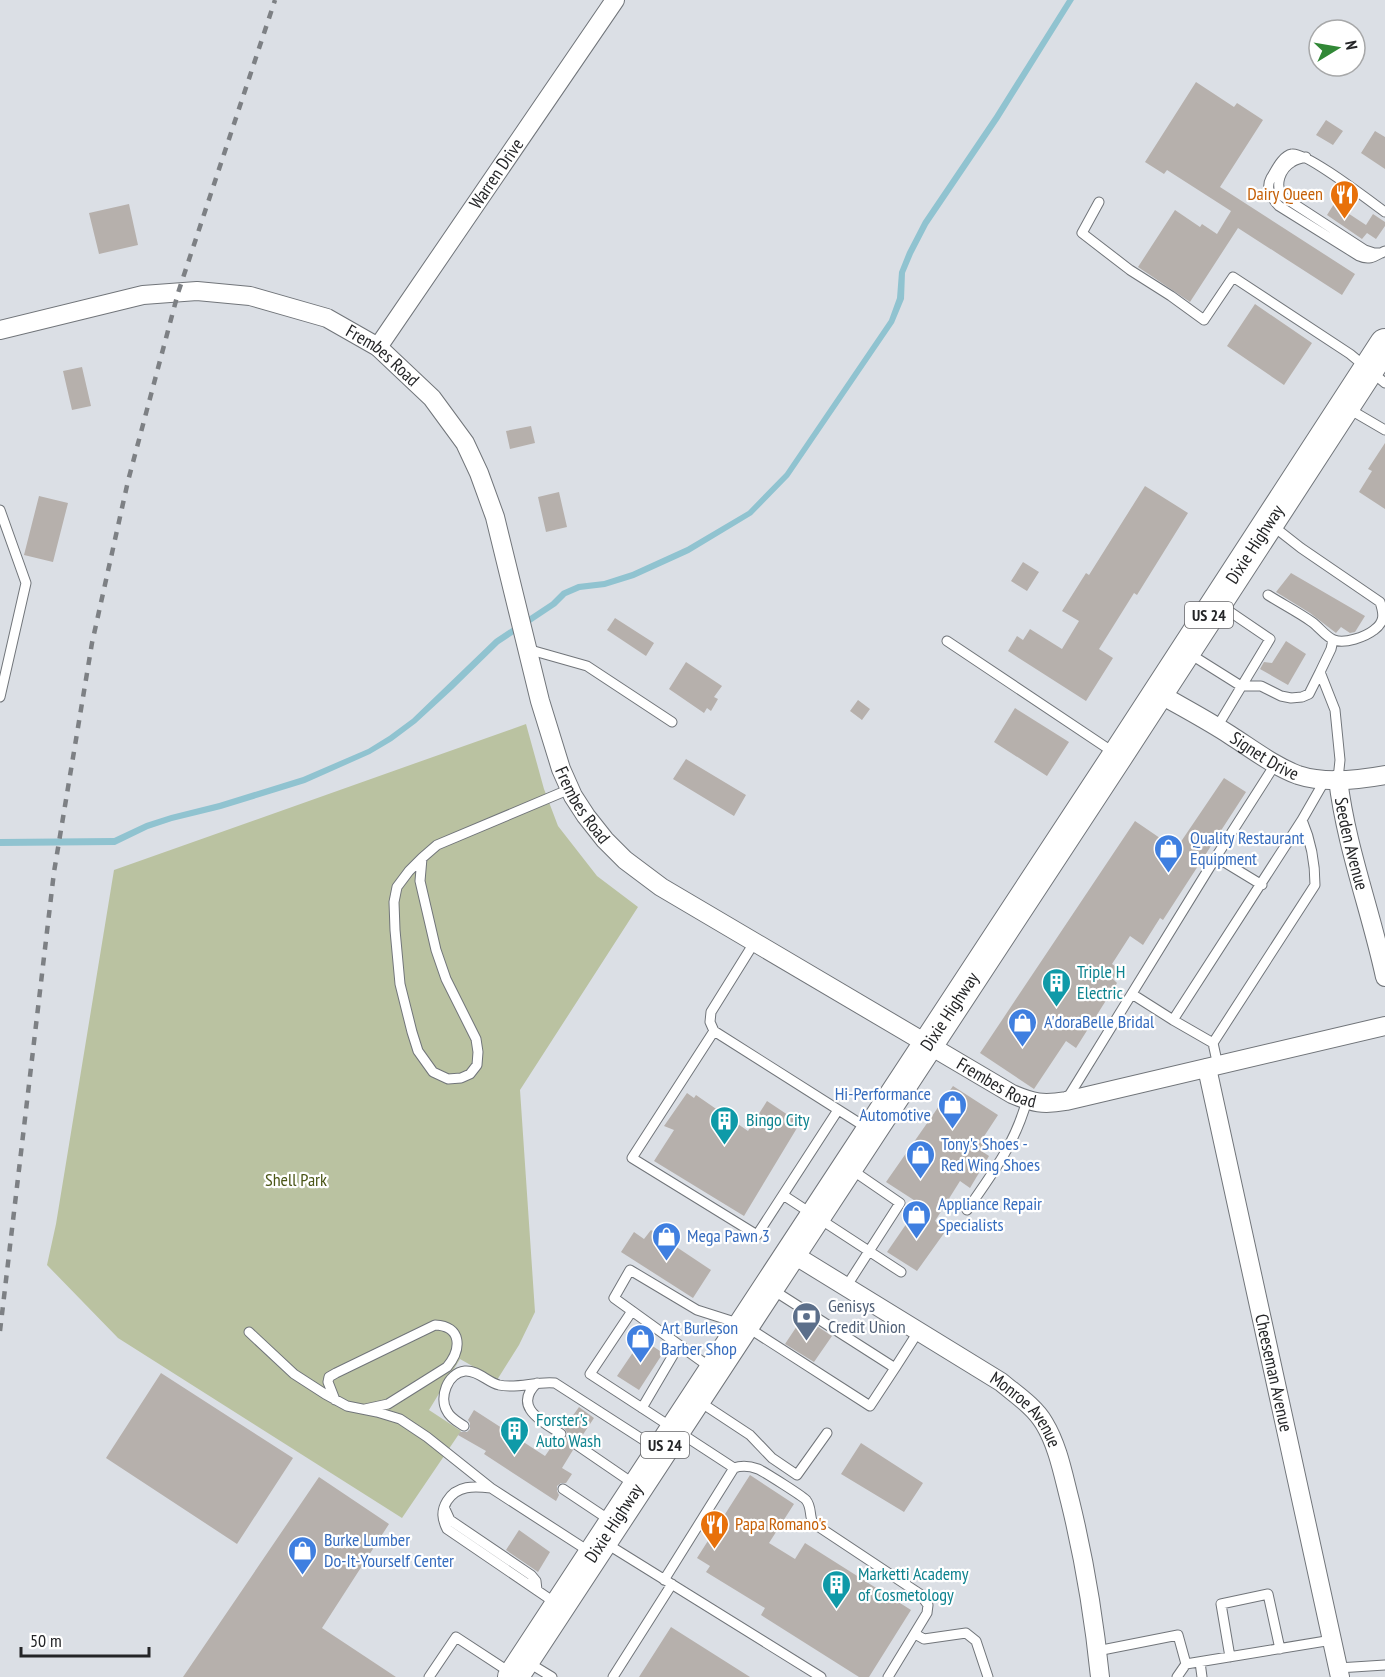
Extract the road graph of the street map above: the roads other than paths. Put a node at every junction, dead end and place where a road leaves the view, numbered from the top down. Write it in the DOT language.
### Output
graph roads {
  1 [pos="615,0"];
  2 [pos="1099,202"];
  3 [pos="1385,212"];
  4 [pos="1383,252"];
  5 [pos="0,330"];
  6 [pos="1385,344"];
  7 [pos="378,347"];
  8 [pos="1376,377"];
  9 [pos="1344,406"];
  10 [pos="1385,429"];
  11 [pos="0,510"];
  12 [pos="1269,523"];
  13 [pos="1268,595"];
  14 [pos="1217,603"];
  15 [pos="1333,640"];
  16 [pos="947,641"];
  17 [pos="527,649"];
  18 [pos="1185,651"];
  19 [pos="1320,672"];
  20 [pos="1241,686"];
  21 [pos="1158,693"];
  22 [pos="0,697"];
  23 [pos="672,722"];
  24 [pos="1216,727"];
  25 [pos="1118,755"];
  26 [pos="1276,764"];
  27 [pos="1385,775"];
  28 [pos="1331,780"];
  29 [pos="570,789"];
  30 [pos="1302,820"];
  31 [pos="1216,857"];
  32 [pos="422,858"];
  33 [pos="1262,885"];
  34 [pos="754,943"];
  35 [pos="1385,977"];
  36 [pos="1132,994"];
  37 [pos="1173,1020"];
  38 [pos="1385,1026"];
  39 [pos="714,1030"];
  40 [pos="1213,1043"];
  41 [pos="928,1045"];
  42 [pos="1213,1067"];
  43 [pos="1027,1100"];
  44 [pos="1066,1101"];
  45 [pos="838,1110"];
  46 [pos="871,1131"];
  47 [pos="848,1167"];
  48 [pos="783,1195"];
  49 [pos="967,1210"];
  50 [pos="816,1215"];
  51 [pos="869,1251"];
  52 [pos="791,1253"];
  53 [pos="901,1272"];
  54 [pos="769,1287"];
  55 [pos="846,1287"];
  56 [pos="632,1311"];
  57 [pos="744,1324"];
  58 [pos="249,1332"];
  59 [pos="918,1332"];
  60 [pos="679,1345"];
  61 [pos="895,1368"];
  62 [pos="714,1370"];
  63 [pos="537,1383"];
  64 [pos="695,1399"];
  65 [pos="335,1400"];
  66 [pos="642,1408"];
  67 [pos="365,1409"];
  68 [pos="464,1426"];
  69 [pos="826,1432"];
  70 [pos="561,1434"];
  71 [pos="668,1440"];
  72 [pos="577,1444"];
  73 [pos="734,1468"];
  74 [pos="638,1487"];
  75 [pos="491,1488"];
  76 [pos="562,1489"];
  77 [pos="603,1539"];
  78 [pos="668,1582"];
  79 [pos="548,1598"];
  80 [pos="915,1634"];
  81 [pos="1332,1640"];
  82 [pos="1280,1649"];
  83 [pos="1097,1651"];
  84 [pos="1230,1657"];
  85 [pos="1200,1662"];
  86 [pos="1186,1664"];
  87 [pos="1385,1665"];
  88 [pos="517,1671"];
  89 [pos="1339,1673"];
  90 [pos="429,1677"];
  91 [pos="552,1677"];
  92 [pos="613,1677"];
  93 [pos="821,1677"];
  94 [pos="888,1677"];
  95 [pos="988,1677"];
  96 [pos="1100,1677"];
  97 [pos="1177,1677"];
  98 [pos="1202,1677"];
  1 -- 7 [label="street, Warren Drive"];
  2 -- 8 [label="lane"];
  3 -- 4 [label="lane"];
  5 -- 7 [label="street, Frembes Road"];
  6 -- 8 [label="main road, Dixie Highway / US 24"];
  7 -- 17 [label="street, Frembes Road"];
  8 -- 9 [label="main road, Dixie Highway / US 24"];
  9 -- 10 [label="lane"];
  9 -- 12 [label="main road, Dixie Highway / US 24"];
  11 -- 22 [label="lane"];
  12 -- 14 [label="main road, Dixie Highway / US 24"];
  12 -- 15 [label="lane"];
  13 -- 15 [label="lane"];
  14 -- 18 [label="main road, Dixie Highway / US 24"];
  14 -- 20 [label="lane"];
  15 -- 19 [label="lane"];
  16 -- 25 [label="lane"];
  17 -- 23 [label="lane"];
  17 -- 29 [label="street, Frembes Road"];
  18 -- 20 [label="lane"];
  18 -- 21 [label="main road, Dixie Highway / US 24"];
  19 -- 20 [label="lane"];
  19 -- 28 [label="lane"];
  20 -- 24 [label="lane"];
  21 -- 24 [label="street, Signet Drive"];
  21 -- 25 [label="main road, Dixie Highway / US 24"];
  24 -- 26 [label="street, Signet Drive"];
  25 -- 41 [label="main road, Dixie Highway / US 24"];
  26 -- 28 [label="street, Signet Drive"];
  26 -- 31 [label="lane"];
  27 -- 28 [label="street, Signet Drive"];
  28 -- 30 [label="lane"];
  28 -- 35 [label="street, Seeden Avenue"];
  29 -- 32 [label="lane"];
  29 -- 34 [label="street, Frembes Road"];
  30 -- 33 [label="lane"];
  30 -- 40 [label="lane"];
  31 -- 33 [label="lane"];
  31 -- 36 [label="lane"];
  32 -- 32 [label="lane"];
  33 -- 37 [label="lane"];
  34 -- 39 [label="lane"];
  34 -- 41 [label="street, Frembes Road"];
  36 -- 37 [label="lane"];
  36 -- 44 [label="lane"];
  37 -- 40 [label="lane"];
  38 -- 42 [label="street, Frembes Road"];
  39 -- 45 [label="lane"];
  39 -- 48 [label="lane"];
  40 -- 42 [label="lane"];
  41 -- 43 [label="street, Frembes Road"];
  41 -- 46 [label="main road, Dixie Highway / US 24"];
  42 -- 44 [label="street, Frembes Road"];
  42 -- 81 [label="street, Cheeseman Avenue"];
  43 -- 44 [label="street, Frembes Road"];
  43 -- 49 [label="lane"];
  45 -- 46 [label="lane"];
  45 -- 48 [label="lane"];
  46 -- 47 [label="main road, Dixie Highway / US 24"];
  47 -- 50 [label="main road, Dixie Highway / US 24"];
  47 -- 51 [label="lane"];
  48 -- 50 [label="lane"];
  50 -- 51 [label="lane"];
  50 -- 52 [label="main road, Dixie Highway / US 24"];
  51 -- 53 [label="lane"];
  51 -- 55 [label="lane"];
  52 -- 54 [label="main road, Dixie Highway / US 24"];
  52 -- 55 [label="street, Monroe Avenue"];
  54 -- 57 [label="main road, Dixie Highway / US 24"];
  54 -- 61 [label="lane"];
  55 -- 59 [label="street, Monroe Avenue"];
  56 -- 57 [label="lane"];
  56 -- 60 [label="lane"];
  56 -- 66 [label="lane"];
  57 -- 61 [label="lane"];
  57 -- 62 [label="main road, Dixie Highway / US 24"];
  58 -- 65 [label="lane"];
  59 -- 61 [label="lane"];
  59 -- 83 [label="street, Monroe Avenue"];
  60 -- 62 [label="lane"];
  60 -- 66 [label="lane"];
  62 -- 64 [label="main road, Dixie Highway / US 24"];
  63 -- 68 [label="lane"];
  63 -- 70 [label="lane"];
  63 -- 71 [label="lane"];
  64 -- 69 [label="lane"];
  64 -- 71 [label="main road, Dixie Highway / US 24"];
  65 -- 67 [label="lane"];
  65 -- 67 [label="lane"];
  66 -- 71 [label="lane"];
  67 -- 75 [label="lane"];
  71 -- 73 [label="lane"];
  71 -- 74 [label="main road, Dixie Highway / US 24"];
  72 -- 74 [label="lane"];
  73 -- 78 [label="lane"];
  73 -- 80 [label="lane"];
  74 -- 77 [label="main road, Dixie Highway / US 24"];
  75 -- 77 [label="lane"];
  75 -- 79 [label="lane"];
  76 -- 77 [label="lane"];
  77 -- 78 [label="lane"];
  77 -- 79 [label="main road, Dixie Highway / US 24"];
  78 -- 92 [label="lane"];
  78 -- 93 [label="lane"];
  79 -- 88 [label="main road, Dixie Highway / US 24"];
  80 -- 94 [label="lane"];
  80 -- 95 [label="lane"];
  81 -- 82 [label="lane"];
  81 -- 89 [label="street, Cheeseman Avenue"];
  82 -- 84 [label="lane"];
  82 -- 84 [label="lane"];
  83 -- 86 [label="lane"];
  83 -- 96 [label="street, Monroe Avenue"];
  84 -- 85 [label="lane"];
  85 -- 86 [label="lane"];
  85 -- 98 [label="lane"];
  86 -- 97 [label="lane"];
  87 -- 89 [label="lane"];
  88 -- 90 [label="lane"];
  88 -- 91 [label="lane"];
}
